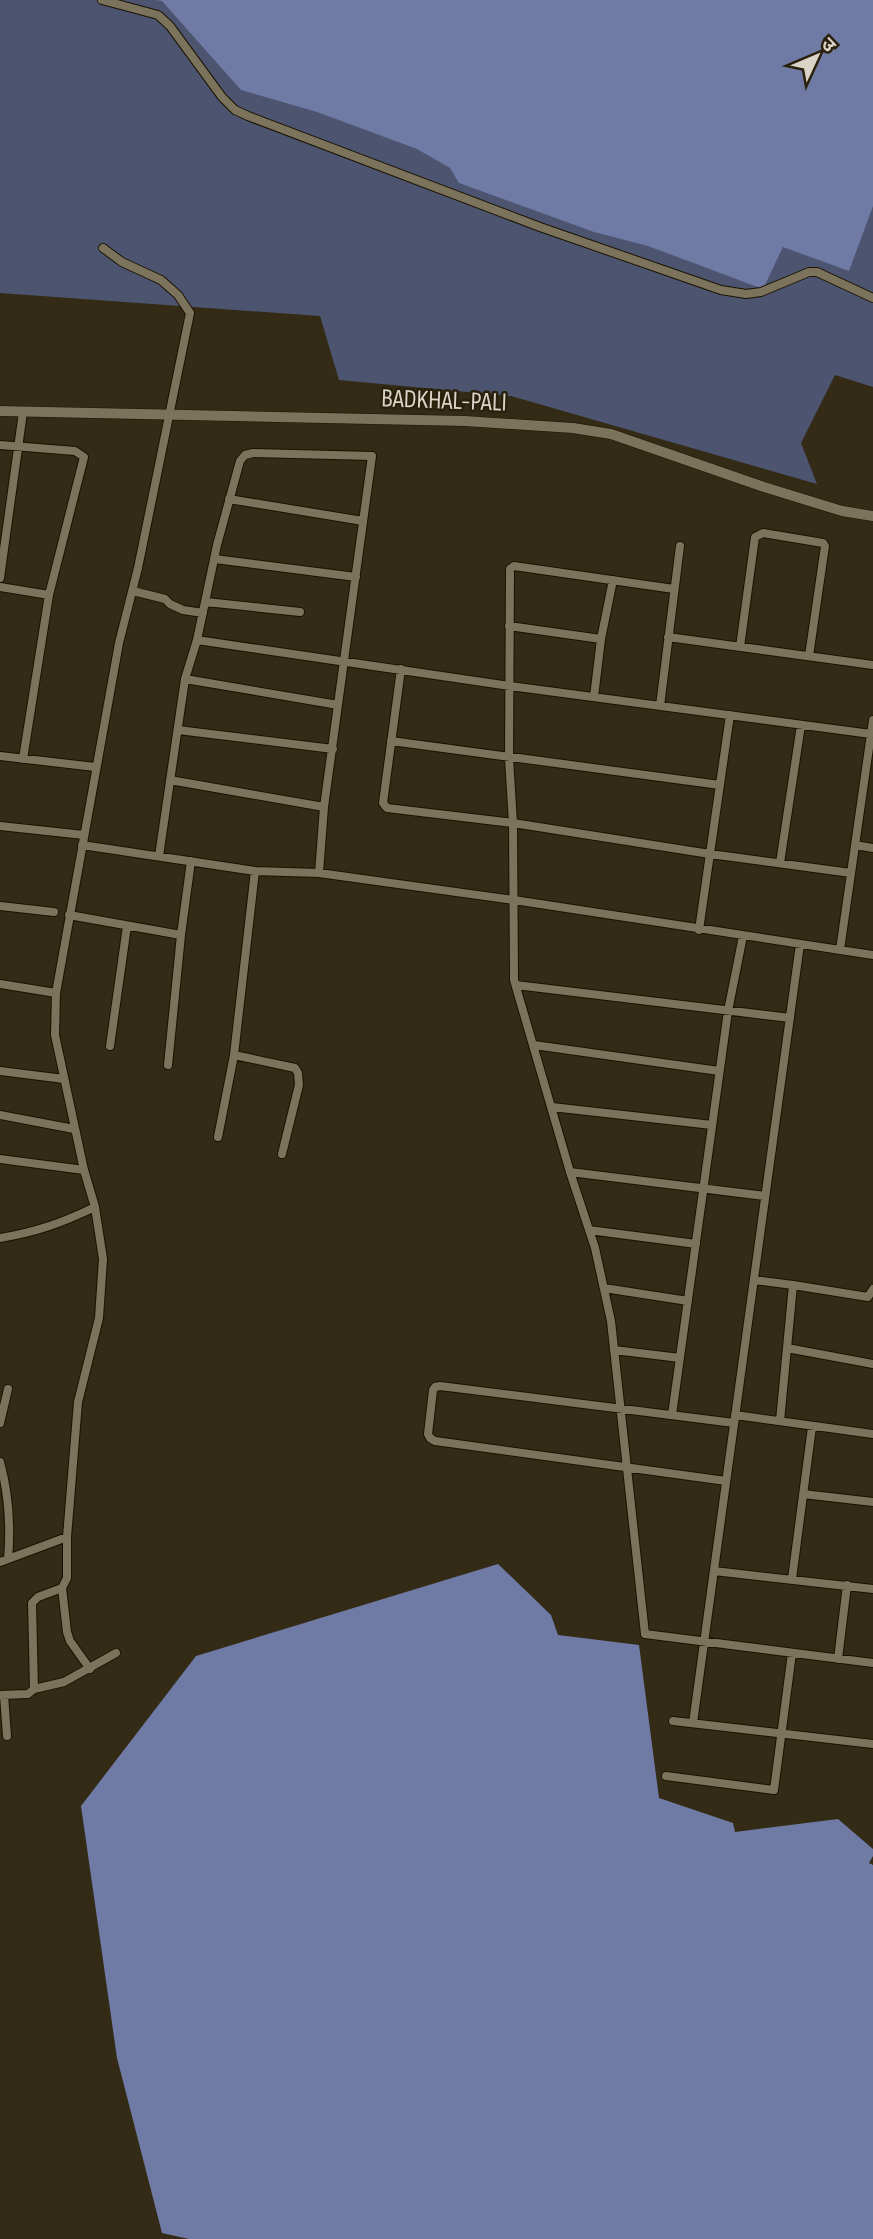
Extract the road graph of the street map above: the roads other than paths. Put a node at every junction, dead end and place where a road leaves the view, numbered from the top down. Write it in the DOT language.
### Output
graph roads {
  1 [pos="102,0"];
  2 [pos="103,248"];
  3 [pos="873,298"];
  4 [pos="0,411"];
  5 [pos="23,412"];
  6 [pos="169,415"];
  7 [pos="0,444"];
  8 [pos="18,446"];
  9 [pos="229,499"];
  10 [pos="873,516"];
  11 [pos="4,521"];
  12 [pos="363,521"];
  13 [pos="680,545"];
  14 [pos="215,559"];
  15 [pos="356,576"];
  16 [pos="0,578"];
  17 [pos="612,580"];
  18 [pos="0,587"];
  19 [pos="674,589"];
  20 [pos="133,591"];
  21 [pos="49,595"];
  22 [pos="206,602"];
  23 [pos="300,612"];
  24 [pos="203,613"];
  25 [pos="509,626"];
  26 [pos="668,637"];
  27 [pos="601,639"];
  28 [pos="197,640"];
  29 [pos="740,647"];
  30 [pos="809,656"];
  31 [pos="344,661"];
  32 [pos="873,665"];
  33 [pos="401,669"];
  34 [pos="184,679"];
  35 [pos="510,686"];
  36 [pos="594,697"];
  37 [pos="338,705"];
  38 [pos="660,706"];
  39 [pos="730,715"];
  40 [pos="873,720"];
  41 [pos="801,725"];
  42 [pos="178,730"];
  43 [pos="871,734"];
  44 [pos="391,741"];
  45 [pos="333,749"];
  46 [pos="0,756"];
  47 [pos="509,758"];
  48 [pos="23,759"];
  49 [pos="95,767"];
  50 [pos="170,780"];
  51 [pos="720,785"];
  52 [pos="324,807"];
  53 [pos="513,823"];
  54 [pos="0,826"];
  55 [pos="84,835"];
  56 [pos="82,845"];
  57 [pos="855,845"];
  58 [pos="873,848"];
  59 [pos="710,854"];
  60 [pos="159,856"];
  61 [pos="191,861"];
  62 [pos="780,863"];
  63 [pos="256,871"];
  64 [pos="319,873"];
  65 [pos="851,873"];
  66 [pos="514,900"];
  67 [pos="0,906"];
  68 [pos="54,912"];
  69 [pos="69,915"];
  70 [pos="127,926"];
  71 [pos="699,930"];
  72 [pos="181,935"];
  73 [pos="743,936"];
  74 [pos="800,944"];
  75 [pos="840,950"];
  76 [pos="873,955"];
  77 [pos="0,984"];
  78 [pos="516,985"];
  79 [pos="56,993"];
  80 [pos="728,1011"];
  81 [pos="790,1018"];
  82 [pos="534,1045"];
  83 [pos="110,1046"];
  84 [pos="234,1055"];
  85 [pos="168,1065"];
  86 [pos="0,1070"];
  87 [pos="719,1071"];
  88 [pos="64,1079"];
  89 [pos="552,1107"];
  90 [pos="0,1115"];
  91 [pos="712,1125"];
  92 [pos="74,1129"];
  93 [pos="218,1137"];
  94 [pos="282,1154"];
  95 [pos="0,1159"];
  96 [pos="83,1170"];
  97 [pos="570,1172"];
  98 [pos="704,1188"];
  99 [pos="765,1196"];
  100 [pos="95,1207"];
  101 [pos="589,1230"];
  102 [pos="0,1238"];
  103 [pos="696,1244"];
  104 [pos="754,1280"];
  105 [pos="793,1285"];
  106 [pos="604,1288"];
  107 [pos="873,1289"];
  108 [pos="688,1301"];
  109 [pos="787,1348"];
  110 [pos="614,1350"];
  111 [pos="680,1358"];
  112 [pos="873,1364"];
  113 [pos="8,1389"];
  114 [pos="621,1409"];
  115 [pos="672,1415"];
  116 [pos="735,1419"];
  117 [pos="780,1421"];
  118 [pos="0,1423"];
  119 [pos="812,1427"];
  120 [pos="873,1434"];
  121 [pos="0,1462"];
  122 [pos="627,1467"];
  123 [pos="726,1481"];
  124 [pos="803,1494"];
  125 [pos="873,1503"];
  126 [pos="66,1537"];
  127 [pos="4,1561"];
  128 [pos="714,1571"];
  129 [pos="792,1579"];
  130 [pos="847,1585"];
  131 [pos="62,1588"];
  132 [pos="873,1589"];
  133 [pos="704,1642"];
  134 [pos="116,1653"];
  135 [pos="792,1653"];
  136 [pos="838,1659"];
  137 [pos="873,1663"];
  138 [pos="90,1669"];
  139 [pos="34,1689"];
  140 [pos="2,1695"];
  141 [pos="673,1721"];
  142 [pos="693,1723"];
  143 [pos="782,1734"];
  144 [pos="7,1736"];
  145 [pos="873,1744"];
  146 [pos="666,1776"];
  1 -- 3 [label="street"];
  2 -- 6 [label="street"];
  4 -- 5 [label="street, BADKHAL-PALI"];
  5 -- 6 [label="street, BADKHAL-PALI"];
  5 -- 8 [label="street"];
  6 -- 10 [label="street, BADKHAL-PALI"];
  6 -- 20 [label="street"];
  7 -- 8 [label="street"];
  8 -- 11 [label="street"];
  8 -- 21 [label="street"];
  9 -- 12 [label="street"];
  9 -- 12 [label="street"];
  9 -- 14 [label="street"];
  11 -- 16 [label="street"];
  12 -- 15 [label="street"];
  13 -- 19 [label="street"];
  14 -- 15 [label="street"];
  14 -- 22 [label="street"];
  15 -- 31 [label="street"];
  17 -- 19 [label="street"];
  17 -- 25 [label="street"];
  17 -- 27 [label="street"];
  18 -- 21 [label="street"];
  19 -- 26 [label="street"];
  20 -- 24 [label="street"];
  20 -- 49 [label="street"];
  21 -- 48 [label="street"];
  22 -- 23 [label="street"];
  22 -- 24 [label="street"];
  24 -- 28 [label="street"];
  25 -- 27 [label="street"];
  25 -- 35 [label="street"];
  26 -- 29 [label="street"];
  26 -- 38 [label="street"];
  27 -- 36 [label="street"];
  28 -- 31 [label="street"];
  28 -- 34 [label="street"];
  29 -- 30 [label="street"];
  29 -- 30 [label="street"];
  30 -- 32 [label="street"];
  31 -- 33 [label="street"];
  31 -- 37 [label="street"];
  33 -- 35 [label="street"];
  33 -- 44 [label="street"];
  34 -- 37 [label="street"];
  34 -- 42 [label="street"];
  35 -- 36 [label="street"];
  35 -- 47 [label="street"];
  36 -- 38 [label="street"];
  37 -- 45 [label="street"];
  38 -- 39 [label="street"];
  39 -- 41 [label="street"];
  39 -- 51 [label="street"];
  40 -- 43 [label="street"];
  41 -- 43 [label="street"];
  41 -- 62 [label="street"];
  42 -- 45 [label="street"];
  42 -- 50 [label="street"];
  43 -- 57 [label="street"];
  44 -- 47 [label="street"];
  44 -- 53 [label="street"];
  45 -- 52 [label="street"];
  46 -- 48 [label="street"];
  47 -- 51 [label="street"];
  47 -- 53 [label="street"];
  48 -- 49 [label="street"];
  49 -- 55 [label="street"];
  50 -- 52 [label="street"];
  50 -- 60 [label="street"];
  51 -- 59 [label="street"];
  52 -- 64 [label="street"];
  53 -- 59 [label="street"];
  53 -- 66 [label="street"];
  54 -- 55 [label="street"];
  55 -- 56 [label="street"];
  56 -- 60 [label="street"];
  56 -- 69 [label="street"];
  57 -- 58 [label="street"];
  57 -- 65 [label="street"];
  59 -- 62 [label="street"];
  59 -- 71 [label="street"];
  60 -- 61 [label="street"];
  61 -- 63 [label="street"];
  61 -- 72 [label="street"];
  62 -- 65 [label="street"];
  63 -- 64 [label="street"];
  63 -- 84 [label="street"];
  64 -- 66 [label="street"];
  65 -- 75 [label="street"];
  66 -- 71 [label="street"];
  66 -- 78 [label="street"];
  67 -- 68 [label="street"];
  69 -- 70 [label="street"];
  69 -- 79 [label="street"];
  70 -- 72 [label="street"];
  70 -- 83 [label="street"];
  71 -- 73 [label="street"];
  72 -- 85 [label="street"];
  73 -- 74 [label="street"];
  73 -- 80 [label="street"];
  74 -- 75 [label="street"];
  74 -- 81 [label="street"];
  75 -- 76 [label="street"];
  77 -- 79 [label="street"];
  78 -- 80 [label="street"];
  78 -- 82 [label="street"];
  79 -- 88 [label="street"];
  80 -- 81 [label="street"];
  80 -- 87 [label="street"];
  81 -- 99 [label="street"];
  82 -- 87 [label="street"];
  82 -- 89 [label="street"];
  84 -- 93 [label="street"];
  84 -- 94 [label="street"];
  86 -- 88 [label="street"];
  87 -- 91 [label="street"];
  88 -- 92 [label="street"];
  89 -- 91 [label="street"];
  89 -- 97 [label="street"];
  90 -- 92 [label="street"];
  91 -- 98 [label="street"];
  92 -- 96 [label="street"];
  95 -- 96 [label="street"];
  96 -- 100 [label="street"];
  97 -- 98 [label="street"];
  97 -- 101 [label="street"];
  98 -- 99 [label="street"];
  98 -- 103 [label="street"];
  99 -- 104 [label="street"];
  100 -- 102 [label="street"];
  100 -- 126 [label="street"];
  101 -- 103 [label="street"];
  101 -- 106 [label="street"];
  103 -- 108 [label="street"];
  104 -- 105 [label="street"];
  104 -- 116 [label="street"];
  105 -- 107 [label="street"];
  105 -- 109 [label="street"];
  106 -- 108 [label="street"];
  106 -- 110 [label="street"];
  108 -- 111 [label="street"];
  109 -- 112 [label="street"];
  109 -- 117 [label="street"];
  110 -- 111 [label="street"];
  110 -- 114 [label="street"];
  111 -- 115 [label="street"];
  113 -- 118 [label="street"];
  114 -- 115 [label="street"];
  114 -- 122 [label="street"];
  114 -- 122 [label="street"];
  115 -- 116 [label="street"];
  116 -- 117 [label="street"];
  116 -- 123 [label="street"];
  117 -- 119 [label="street"];
  119 -- 120 [label="street"];
  119 -- 124 [label="street"];
  121 -- 127 [label="street"];
  122 -- 123 [label="street"];
  122 -- 133 [label="street"];
  123 -- 128 [label="street"];
  124 -- 125 [label="street"];
  124 -- 129 [label="street"];
  126 -- 127 [label="street"];
  126 -- 131 [label="street"];
  128 -- 129 [label="street"];
  128 -- 133 [label="street"];
  129 -- 130 [label="street"];
  130 -- 132 [label="street"];
  130 -- 136 [label="street"];
  131 -- 138 [label="street"];
  131 -- 139 [label="street"];
  133 -- 135 [label="street"];
  133 -- 142 [label="street"];
  134 -- 138 [label="street"];
  135 -- 136 [label="street"];
  135 -- 143 [label="street"];
  136 -- 137 [label="street"];
  138 -- 139 [label="street"];
  139 -- 140 [label="street"];
  140 -- 144 [label="street"];
  141 -- 142 [label="street"];
  142 -- 143 [label="street"];
  143 -- 145 [label="street"];
  143 -- 146 [label="street"];
}
